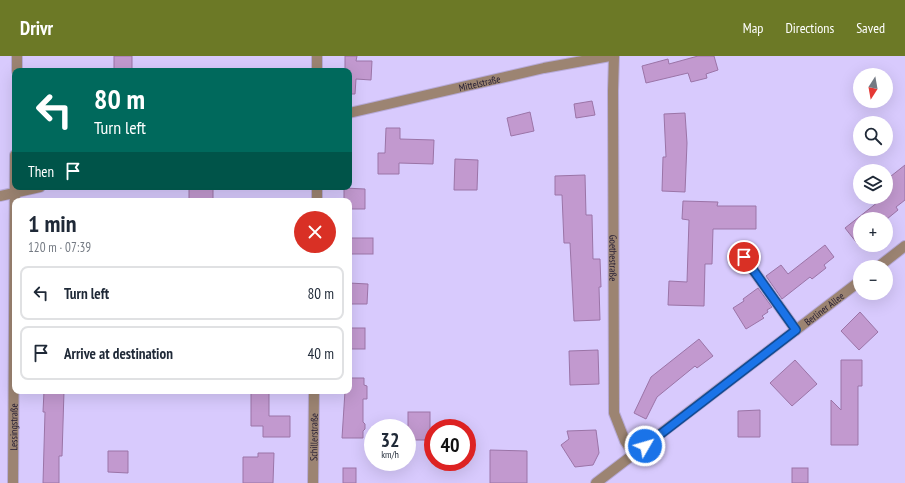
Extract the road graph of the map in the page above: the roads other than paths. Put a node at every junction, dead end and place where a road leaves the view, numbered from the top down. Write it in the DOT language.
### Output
graph roads {
  1 [pos="17,56"];
  2 [pos="317,56"];
  3 [pos="610,56"];
  4 [pos="614,56"];
  5 [pos="17,68"];
  6 [pos="317,68"];
  7 [pos="352,112"];
  8 [pos="14,190"];
  9 [pos="27,190"];
  10 [pos="14,193"];
  11 [pos="0,196"];
  12 [pos="14,198"];
  13 [pos="903,251"];
  14 [pos="744,257"];
  15 [pos="889,260"];
  16 [pos="853,286"];
  17 [pos="796,330"];
  18 [pos="13,394"];
  19 [pos="314,394"];
  20 [pos="634,454"];
  21 [pos="603,481"];
  22 [pos="13,483"];
  23 [pos="313,483"];
  1 -- 5 [label="street"];
  2 -- 6 [label="street"];
  3 -- 7 [label="street, Mittelstraße"];
  4 -- 20 [label="street, Goethestraße"];
  8 -- 10 [label="street, Lessingstraße"];
  9 -- 10 [label="street"];
  10 -- 11 [label="street"];
  10 -- 12 [label="street, Lessingstraße"];
  13 -- 15 [label="street"];
  14 -- 17 [label="street"];
  16 -- 17 [label="street, Berliner Allee"];
  17 -- 20 [label="street, Berliner Allee"];
  18 -- 22 [label="street, Lessingstraße"];
  19 -- 23 [label="street, Schillerstraße"];
  20 -- 21 [label="street, Berliner Allee"];
}
